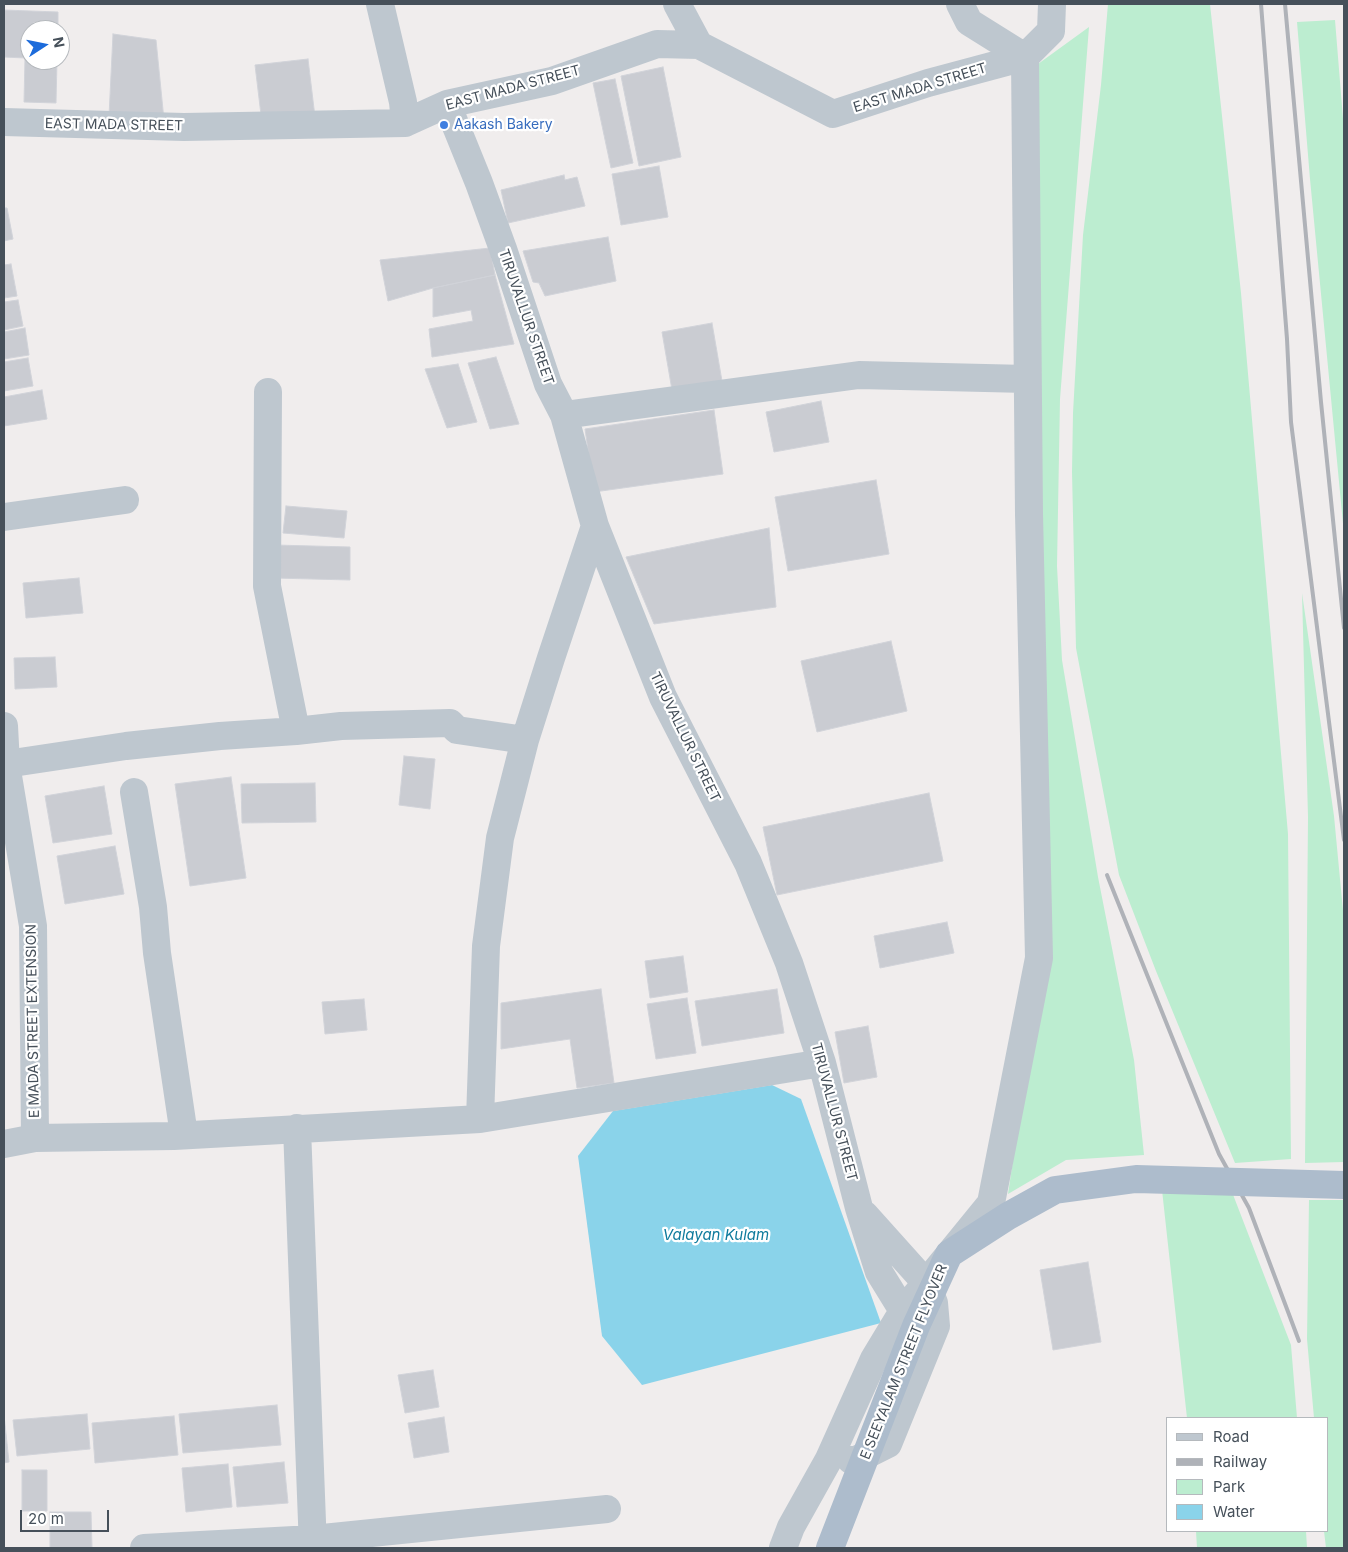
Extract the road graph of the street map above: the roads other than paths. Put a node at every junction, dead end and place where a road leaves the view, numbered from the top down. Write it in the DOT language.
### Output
graph roads {
  1 [pos="380,4"];
  2 [pos="677,4"];
  3 [pos="960,4"];
  4 [pos="1052,4"];
  5 [pos="698,45"];
  6 [pos="1025,57"];
  7 [pos="447,104"];
  8 [pos="4,122"];
  9 [pos="405,123"];
  10 [pos="1027,379"];
  11 [pos="268,392"];
  12 [pos="564,415"];
  13 [pos="126,500"];
  14 [pos="4,517"];
  15 [pos="595,526"];
  16 [pos="4,726"];
  17 [pos="296,731"];
  18 [pos="525,740"];
  19 [pos="6,764"];
  20 [pos="134,792"];
  21 [pos="822,1063"];
  22 [pos="480,1119"];
  23 [pos="297,1128"];
  24 [pos="184,1135"];
  25 [pos="35,1138"];
  26 [pos="4,1144"];
  27 [pos="1344,1185"];
  28 [pos="859,1208"];
  29 [pos="926,1283"];
  30 [pos="903,1311"];
  31 [pos="829,1459"];
  32 [pos="607,1509"];
  33 [pos="313,1544"];
  34 [pos="144,1548"];
  35 [pos="783,1548"];
  36 [pos="830,1548"];
  1 -- 9 [label="street"];
  2 -- 5 [label="street"];
  3 -- 6 [label="street"];
  4 -- 6 [label="street"];
  5 -- 6 [label="street, EAST MADA STREET"];
  5 -- 7 [label="street, EAST MADA STREET"];
  6 -- 10 [label="street"];
  7 -- 9 [label="street, EAST MADA STREET"];
  7 -- 12 [label="street, TIRUVALLUR STREET"];
  8 -- 9 [label="street, EAST MADA STREET"];
  10 -- 12 [label="street"];
  10 -- 29 [label="street"];
  11 -- 17 [label="street"];
  12 -- 15 [label="street, TIRUVALLUR STREET"];
  13 -- 14 [label="street"];
  15 -- 18 [label="street"];
  15 -- 21 [label="street, TIRUVALLUR STREET"];
  16 -- 19 [label="street, E MADA STREET EXTENSION"];
  17 -- 18 [label="street"];
  17 -- 19 [label="street"];
  18 -- 22 [label="street"];
  19 -- 25 [label="street, E MADA STREET EXTENSION"];
  20 -- 24 [label="street"];
  21 -- 22 [label="street"];
  21 -- 28 [label="street, TIRUVALLUR STREET"];
  22 -- 23 [label="street"];
  23 -- 24 [label="street"];
  23 -- 33 [label="street"];
  24 -- 25 [label="street"];
  25 -- 26 [label="street"];
  27 -- 36 [label="main road, E SEEYALAM STREET FLYOVER, bridge"];
  28 -- 29 [label="street"];
  28 -- 30 [label="street, TIRUVALLUR STREET"];
  29 -- 30 [label="street"];
  29 -- 31 [label="street"];
  30 -- 31 [label="street"];
  31 -- 35 [label="street"];
  32 -- 33 [label="street"];
  33 -- 34 [label="street"];
}
